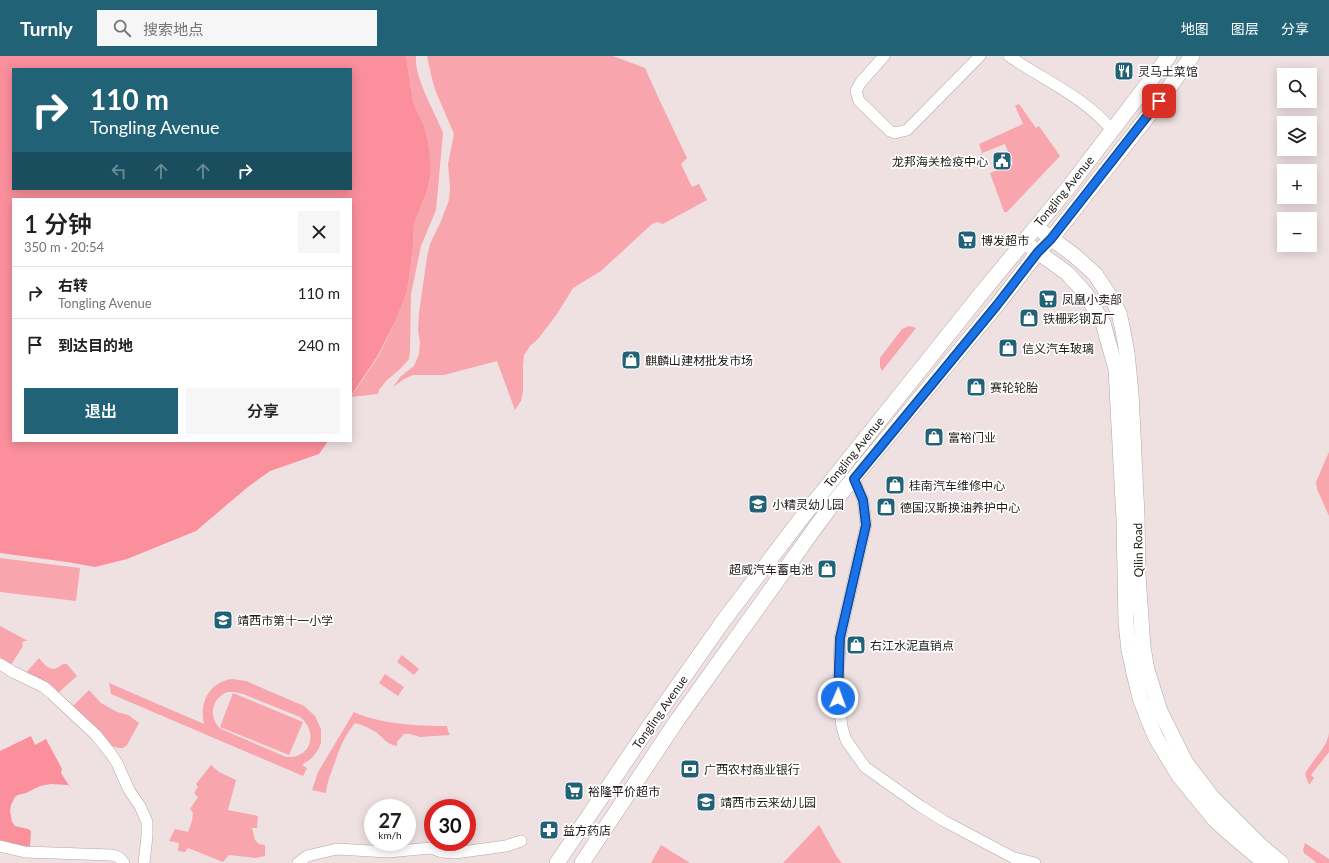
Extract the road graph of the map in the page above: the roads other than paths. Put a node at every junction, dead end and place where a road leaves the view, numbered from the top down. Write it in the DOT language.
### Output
graph roads {
  1 [pos="884,56"];
  2 [pos="980,56"];
  3 [pos="1009,56"];
  4 [pos="1169,56"];
  5 [pos="1192,56"];
  6 [pos="1112,130"];
  7 [pos="1036,226"];
  8 [pos="1051,239"];
  9 [pos="1024,241"];
  10 [pos="1038,252"];
  11 [pos="854,479"];
  12 [pos="0,664"];
  13 [pos="521,841"];
  14 [pos="0,846"];
  15 [pos="588,861"];
  16 [pos="124,863"];
  17 [pos="144,863"];
  18 [pos="298,863"];
  19 [pos="557,863"];
  20 [pos="1035,863"];
  21 [pos="1264,863"];
  22 [pos="1281,863"];
  1 -- 2 [label="street"];
  3 -- 6 [label="street"];
  4 -- 6 [label="main road, Tongling Avenue"];
  5 -- 8 [label="main road, Tongling Avenue"];
  6 -- 7 [label="main road, Tongling Avenue"];
  7 -- 8 [label="main road, Qilin Road"];
  7 -- 9 [label="main road, Tongling Avenue"];
  8 -- 10 [label="main road, Tongling Avenue"];
  8 -- 22 [label="main road, Qilin Road"];
  9 -- 10 [label="main road, Qilin Road"];
  9 -- 19 [label="main road, Tongling Avenue"];
  10 -- 11 [label="main road, Tongling Avenue"];
  10 -- 21 [label="main road, Qilin Road"];
  11 -- 15 [label="main road, Tongling Avenue"];
  11 -- 20 [label="street"];
  12 -- 17 [label="street"];
  13 -- 18 [label="street"];
  14 -- 16 [label="street"];
}
